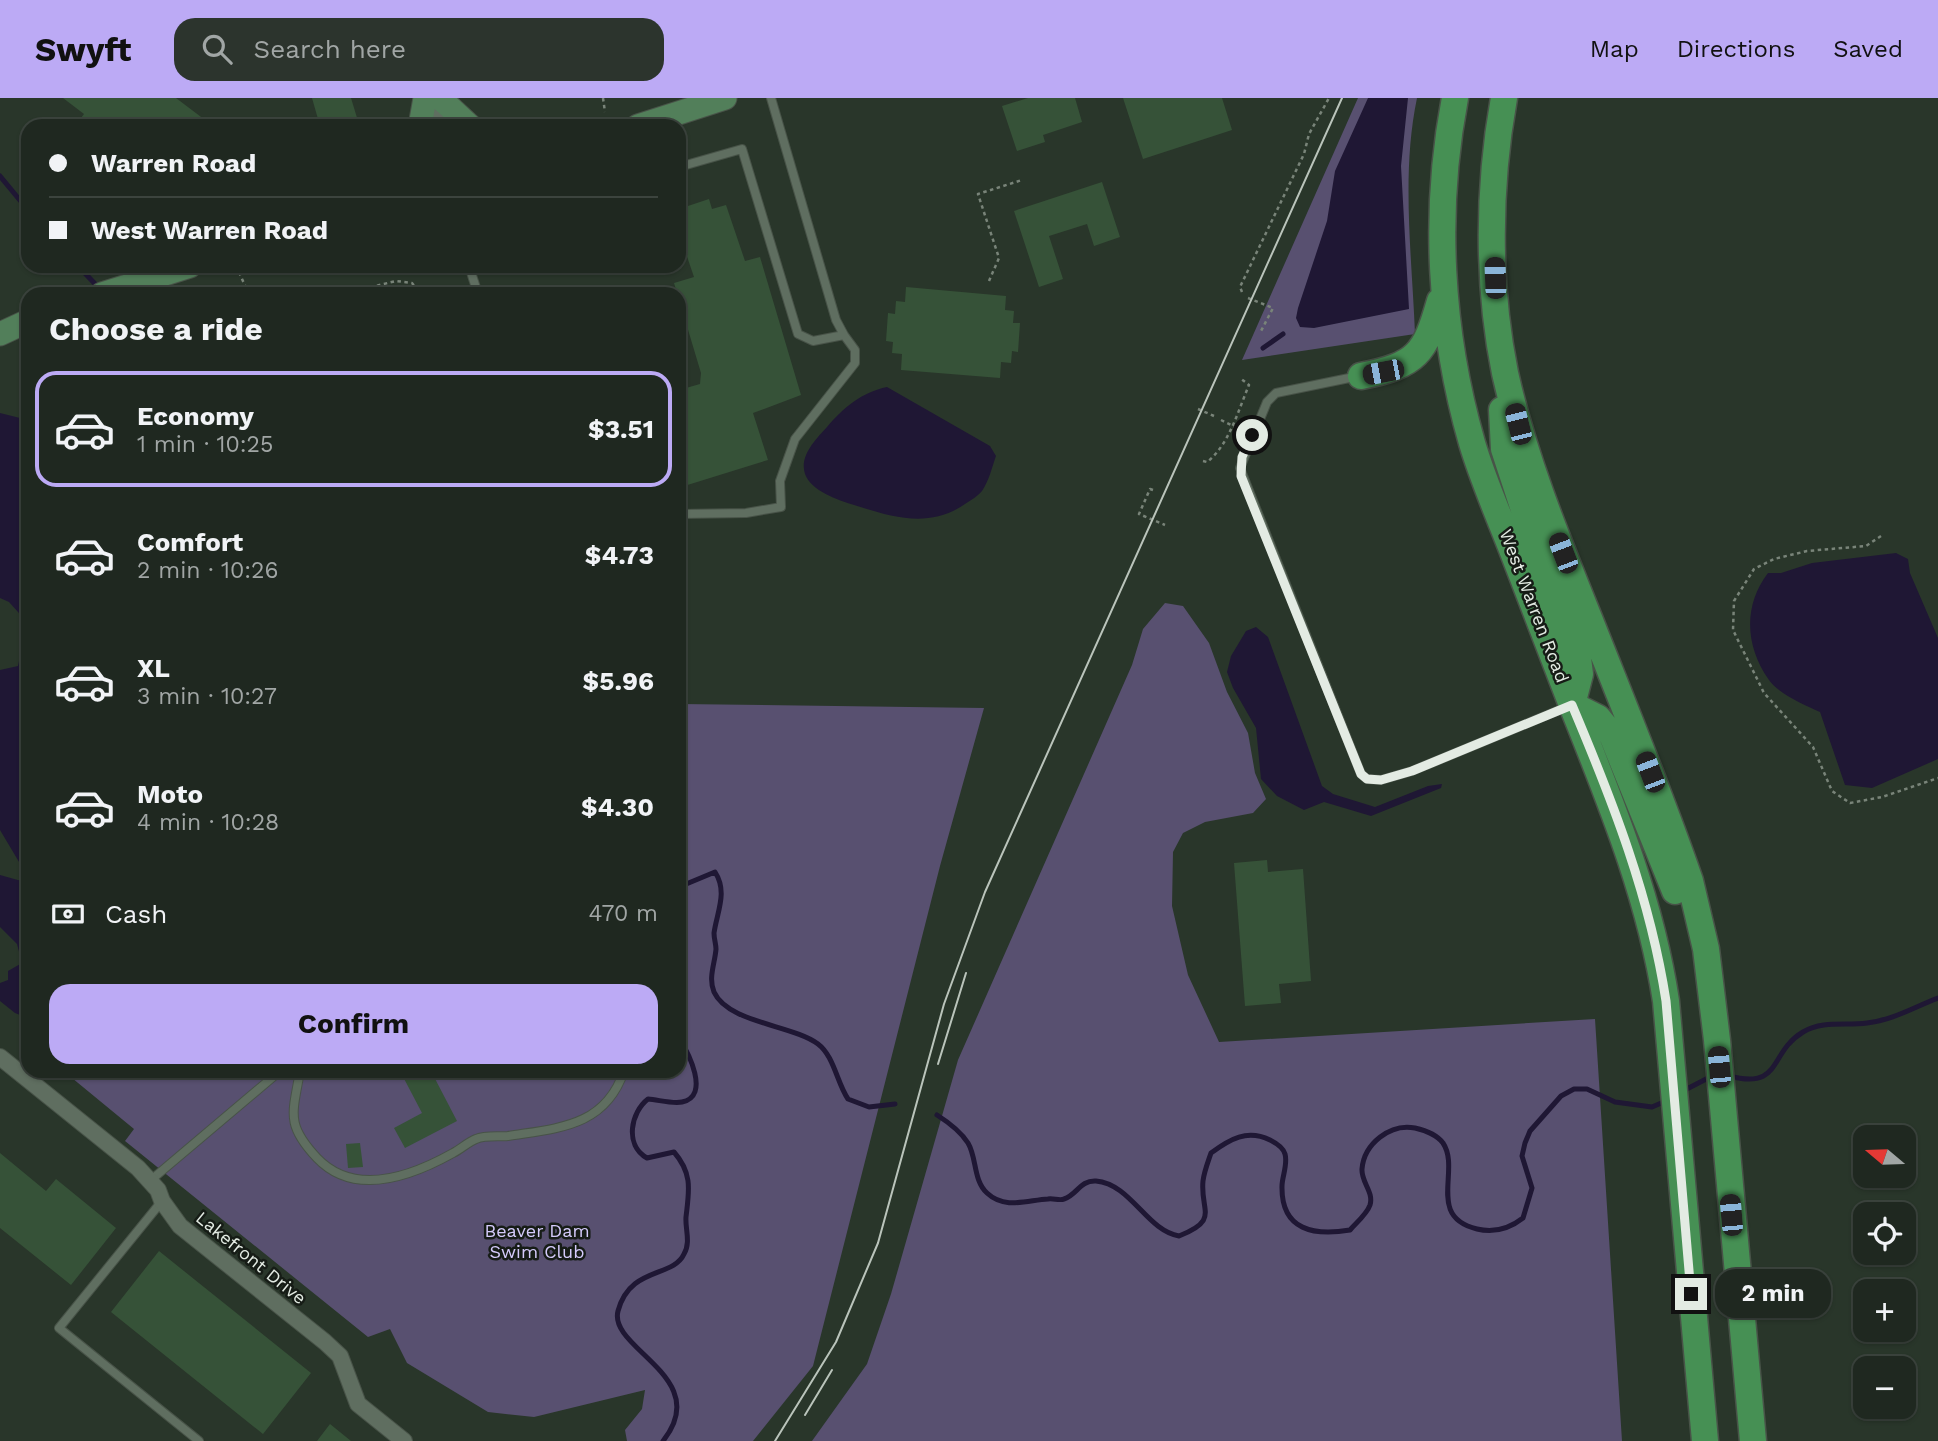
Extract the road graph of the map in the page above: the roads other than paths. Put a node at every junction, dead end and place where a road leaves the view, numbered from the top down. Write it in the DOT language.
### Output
graph roads {
  1 [pos="425,98"];
  2 [pos="431,98"];
  3 [pos="440,98"];
  4 [pos="725,98"];
  5 [pos="771,98"];
  6 [pos="1455,98"];
  7 [pos="1504,98"];
  8 [pos="421,119"];
  9 [pos="437,119"];
  10 [pos="462,119"];
  11 [pos="660,119"];
  12 [pos="686,165"];
  13 [pos="168,273"];
  14 [pos="1444,286"];
  15 [pos="124,287"];
  16 [pos="1498,322"];
  17 [pos="21,324"];
  18 [pos="0,334"];
  19 [pos="844,335"];
  20 [pos="1362,376"];
  21 [pos="686,514"];
  22 [pos="1572,705"];
  23 [pos="1713,1002"];
  24 [pos="0,1057"];
  25 [pos="21,1074"];
  26 [pos="26,1078"];
  27 [pos="272,1078"];
  28 [pos="299,1078"];
  29 [pos="621,1078"];
  30 [pos="151,1181"];
  31 [pos="162,1201"];
  32 [pos="199,1441"];
  33 [pos="404,1441"];
  34 [pos="1705,1441"];
  35 [pos="1753,1441"];
  1 -- 8 [label="main road"];
  2 -- 9 [label="street"];
  3 -- 10 [label="main road"];
  4 -- 11 [label="main road"];
  5 -- 19 [label="lane"];
  6 -- 14 [label="main road, West Warren Road"];
  7 -- 16 [label="main road"];
  12 -- 19 [label="lane"];
  13 -- 15 [label="main road"];
  14 -- 20 [label="main road"];
  14 -- 22 [label="main road, West Warren Road"];
  16 -- 22 [label="main road"];
  16 -- 23 [label="main road"];
  17 -- 18 [label="main road"];
  19 -- 21 [label="lane"];
  20 -- 22 [label="lane"];
  22 -- 23 [label="main road"];
  22 -- 34 [label="main road, West Warren Road"];
  23 -- 35 [label="main road"];
  24 -- 25 [label="street, Lakefront Drive"];
  26 -- 30 [label="street, Lakefront Drive"];
  27 -- 30 [label="lane"];
  28 -- 29 [label="lane"];
  30 -- 31 [label="street, Lakefront Drive"];
  31 -- 32 [label="lane"];
  31 -- 33 [label="street, Lakefront Drive"];
}
